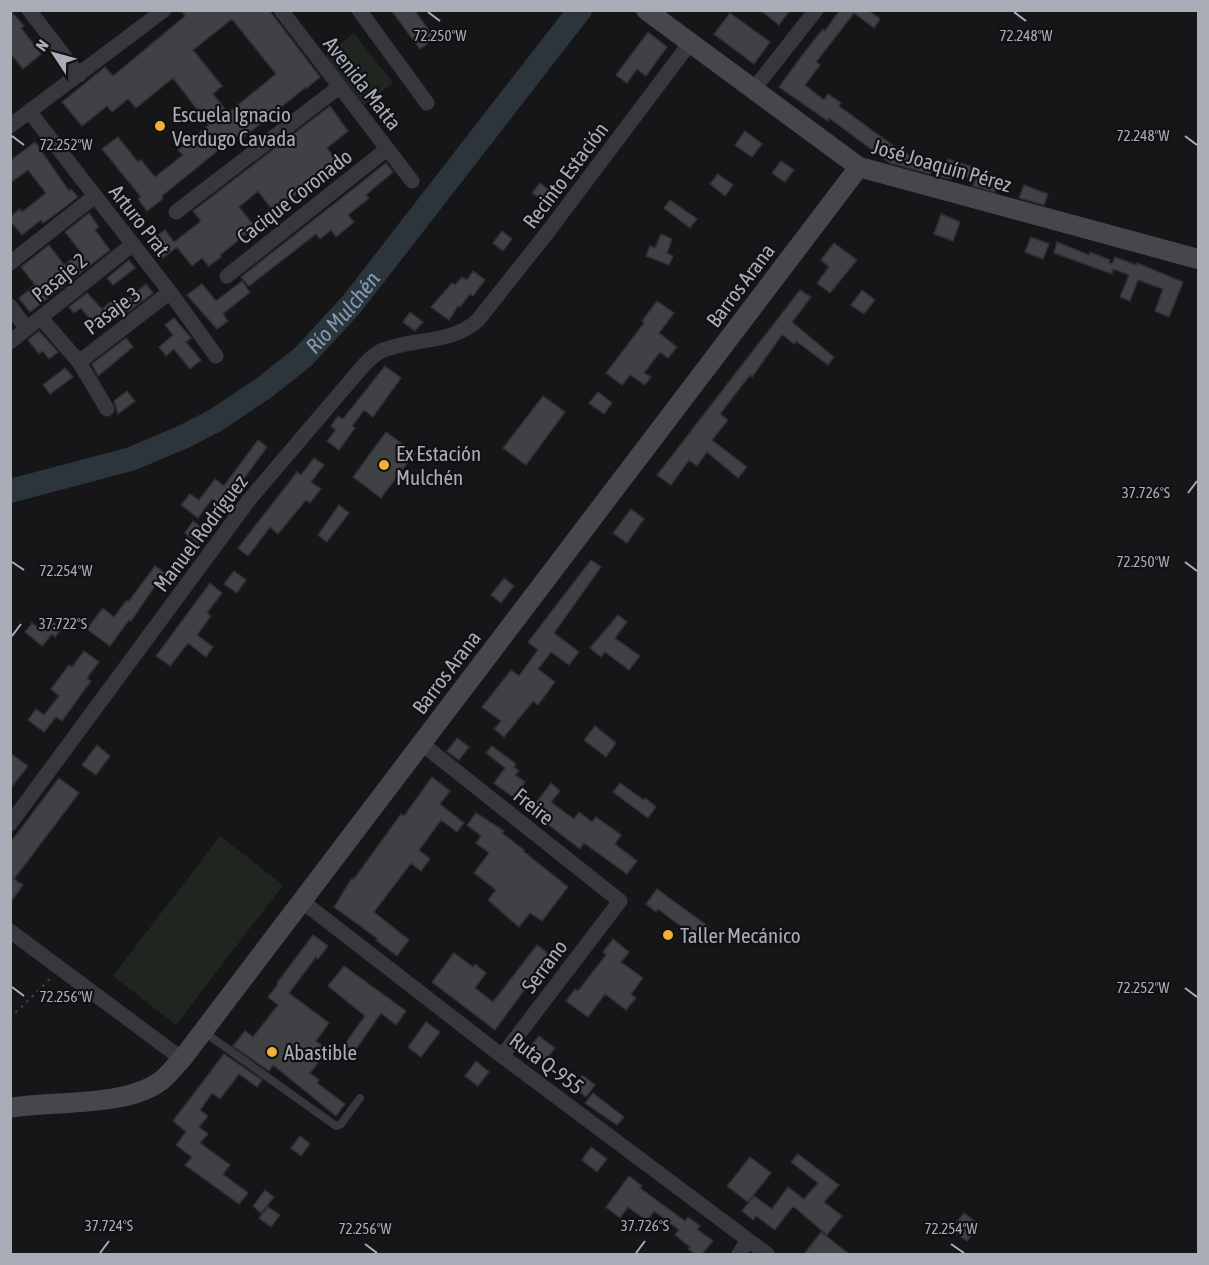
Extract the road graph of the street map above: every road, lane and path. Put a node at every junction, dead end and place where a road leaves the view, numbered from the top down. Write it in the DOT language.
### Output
graph roads {
  1 [pos="29,10"];
  2 [pos="164,10"];
  3 [pos="281,10"];
  4 [pos="359,10"];
  5 [pos="816,10"];
  6 [pos="648,12"];
  7 [pos="690,43"];
  8 [pos="79,75"];
  9 [pos="339,87"];
  10 [pos="753,90"];
  11 [pos="426,103"];
  12 [pos="29,111"];
  13 [pos="10,126"];
  14 [pos="387,149"];
  15 [pos="859,167"];
  16 [pos="412,182"];
  17 [pos="95,196"];
  18 [pos="176,212"];
  19 [pos="133,244"];
  20 [pos="1198,259"];
  21 [pos="10,263"];
  22 [pos="227,276"];
  23 [pos="170,292"];
  24 [pos="10,306"];
  25 [pos="41,318"];
  26 [pos="470,328"];
  27 [pos="27,329"];
  28 [pos="10,342"];
  29 [pos="216,356"];
  30 [pos="79,362"];
  31 [pos="107,409"];
  32 [pos="422,744"];
  33 [pos="10,824"];
  34 [pos="620,901"];
  35 [pos="303,902"];
  36 [pos="10,931"];
  37 [pos="61,969"];
  38 [pos="10,1018"];
  39 [pos="203,1031"];
  40 [pos="502,1056"];
  41 [pos="182,1059"];
  42 [pos="360,1098"];
  43 [pos="10,1108"];
  44 [pos="748,1240"];
  45 [pos="739,1254"];
  46 [pos="767,1254"];
  1 -- 8 [label="street"];
  2 -- 8 [label="street"];
  3 -- 9 [label="street, Avenida Matta"];
  4 -- 11 [label="street, Avenida Matta"];
  5 -- 10 [label="street"];
  6 -- 7 [label="main road, José Joaquín Pérez"];
  7 -- 10 [label="main road, José Joaquín Pérez"];
  7 -- 26 [label="street, Recinto Estación"];
  8 -- 12 [label="street"];
  9 -- 14 [label="street, Avenida Matta"];
  9 -- 18 [label="street"];
  10 -- 15 [label="main road, José Joaquín Pérez"];
  12 -- 13 [label="street"];
  12 -- 17 [label="street, Arturo Prat"];
  14 -- 16 [label="street, Avenida Matta"];
  14 -- 22 [label="street, Cacique Coronado"];
  15 -- 20 [label="main road, José Joaquín Pérez"];
  15 -- 32 [label="main road, Barros Arana"];
  17 -- 19 [label="street, Arturo Prat"];
  17 -- 21 [label="street"];
  19 -- 23 [label="street, Arturo Prat"];
  19 -- 25 [label="street, Pasaje 2"];
  23 -- 29 [label="street, Arturo Prat"];
  23 -- 30 [label="street, Pasaje 3"];
  24 -- 27 [label="street"];
  25 -- 27 [label="street, Pasaje 2"];
  25 -- 30 [label="street"];
  26 -- 33 [label="street, Manuel Rodríguez"];
  27 -- 28 [label="street, Pasaje 2"];
  30 -- 31 [label="street"];
  32 -- 34 [label="street, Freire"];
  32 -- 35 [label="main road, Barros Arana"];
  34 -- 40 [label="street, Serrano"];
  35 -- 39 [label="main road, Barros Arana"];
  35 -- 40 [label="street, Ruta Q-955"];
  36 -- 37 [label="street"];
  37 -- 38 [label="path"];
  37 -- 41 [label="street"];
  39 -- 41 [label="main road, Barros Arana"];
  39 -- 42 [label="lane"];
  40 -- 44 [label="street, Ruta Q-955"];
  41 -- 43 [label="main road, Barros Arana"];
  44 -- 45 [label="street"];
  44 -- 46 [label="street, Ruta Q-955"];
}
